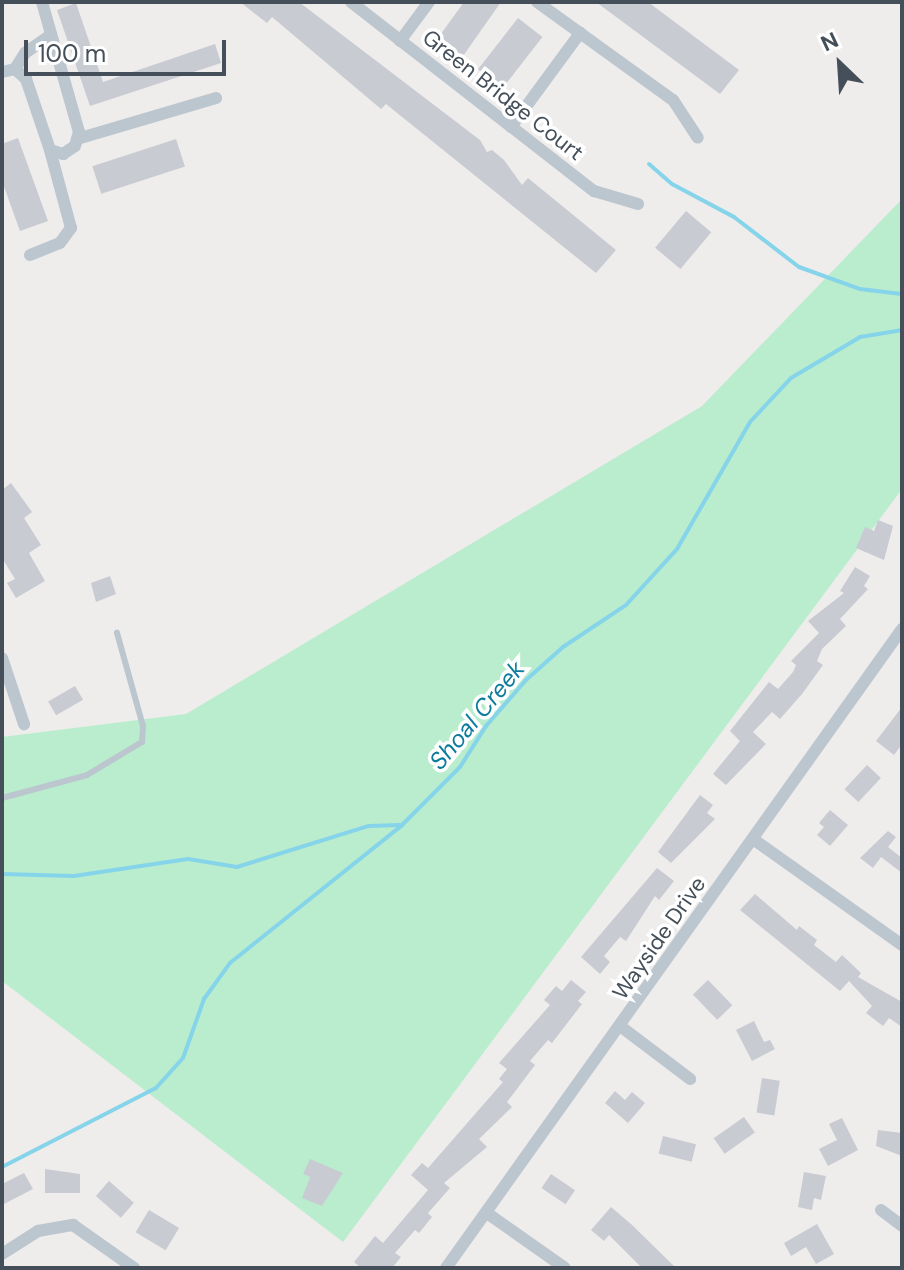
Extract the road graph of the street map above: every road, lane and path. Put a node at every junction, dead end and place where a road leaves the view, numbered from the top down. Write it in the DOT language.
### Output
graph roads {
  1 [pos="42,2"];
  2 [pos="351,2"];
  3 [pos="429,2"];
  4 [pos="537,2"];
  5 [pos="580,33"];
  6 [pos="51,35"];
  7 [pos="400,41"];
  8 [pos="9,70"];
  9 [pos="216,98"];
  10 [pos="511,127"];
  11 [pos="698,138"];
  12 [pos="77,139"];
  13 [pos="50,150"];
  14 [pos="638,204"];
  15 [pos="30,255"];
  16 [pos="902,629"];
  17 [pos="117,633"];
  18 [pos="2,658"];
  19 [pos="24,724"];
  20 [pos="2,798"];
  21 [pos="753,839"];
  22 [pos="902,945"];
  23 [pos="620,1026"];
  24 [pos="690,1079"];
  25 [pos="881,1210"];
  26 [pos="487,1213"];
  27 [pos="902,1226"];
  28 [pos="2,1254"];
  29 [pos="134,1268"];
  30 [pos="446,1268"];
  31 [pos="565,1268"];
  1 -- 6 [label="street"];
  2 -- 7 [label="street, Green Bridge Court"];
  3 -- 7 [label="street"];
  4 -- 5 [label="street"];
  5 -- 10 [label="street"];
  5 -- 11 [label="street"];
  6 -- 8 [label="street"];
  6 -- 12 [label="street"];
  7 -- 10 [label="street, Green Bridge Court"];
  8 -- 13 [label="street"];
  9 -- 12 [label="street"];
  10 -- 14 [label="street, Green Bridge Court"];
  12 -- 13 [label="street"];
  13 -- 15 [label="street"];
  16 -- 21 [label="street, Wayside Drive"];
  17 -- 20 [label="lane"];
  18 -- 19 [label="street"];
  21 -- 22 [label="street"];
  21 -- 23 [label="street, Wayside Drive"];
  23 -- 24 [label="street"];
  23 -- 26 [label="street, Wayside Drive"];
  25 -- 27 [label="street"];
  26 -- 30 [label="street, Wayside Drive"];
  26 -- 31 [label="street"];
  28 -- 29 [label="street"];
}
